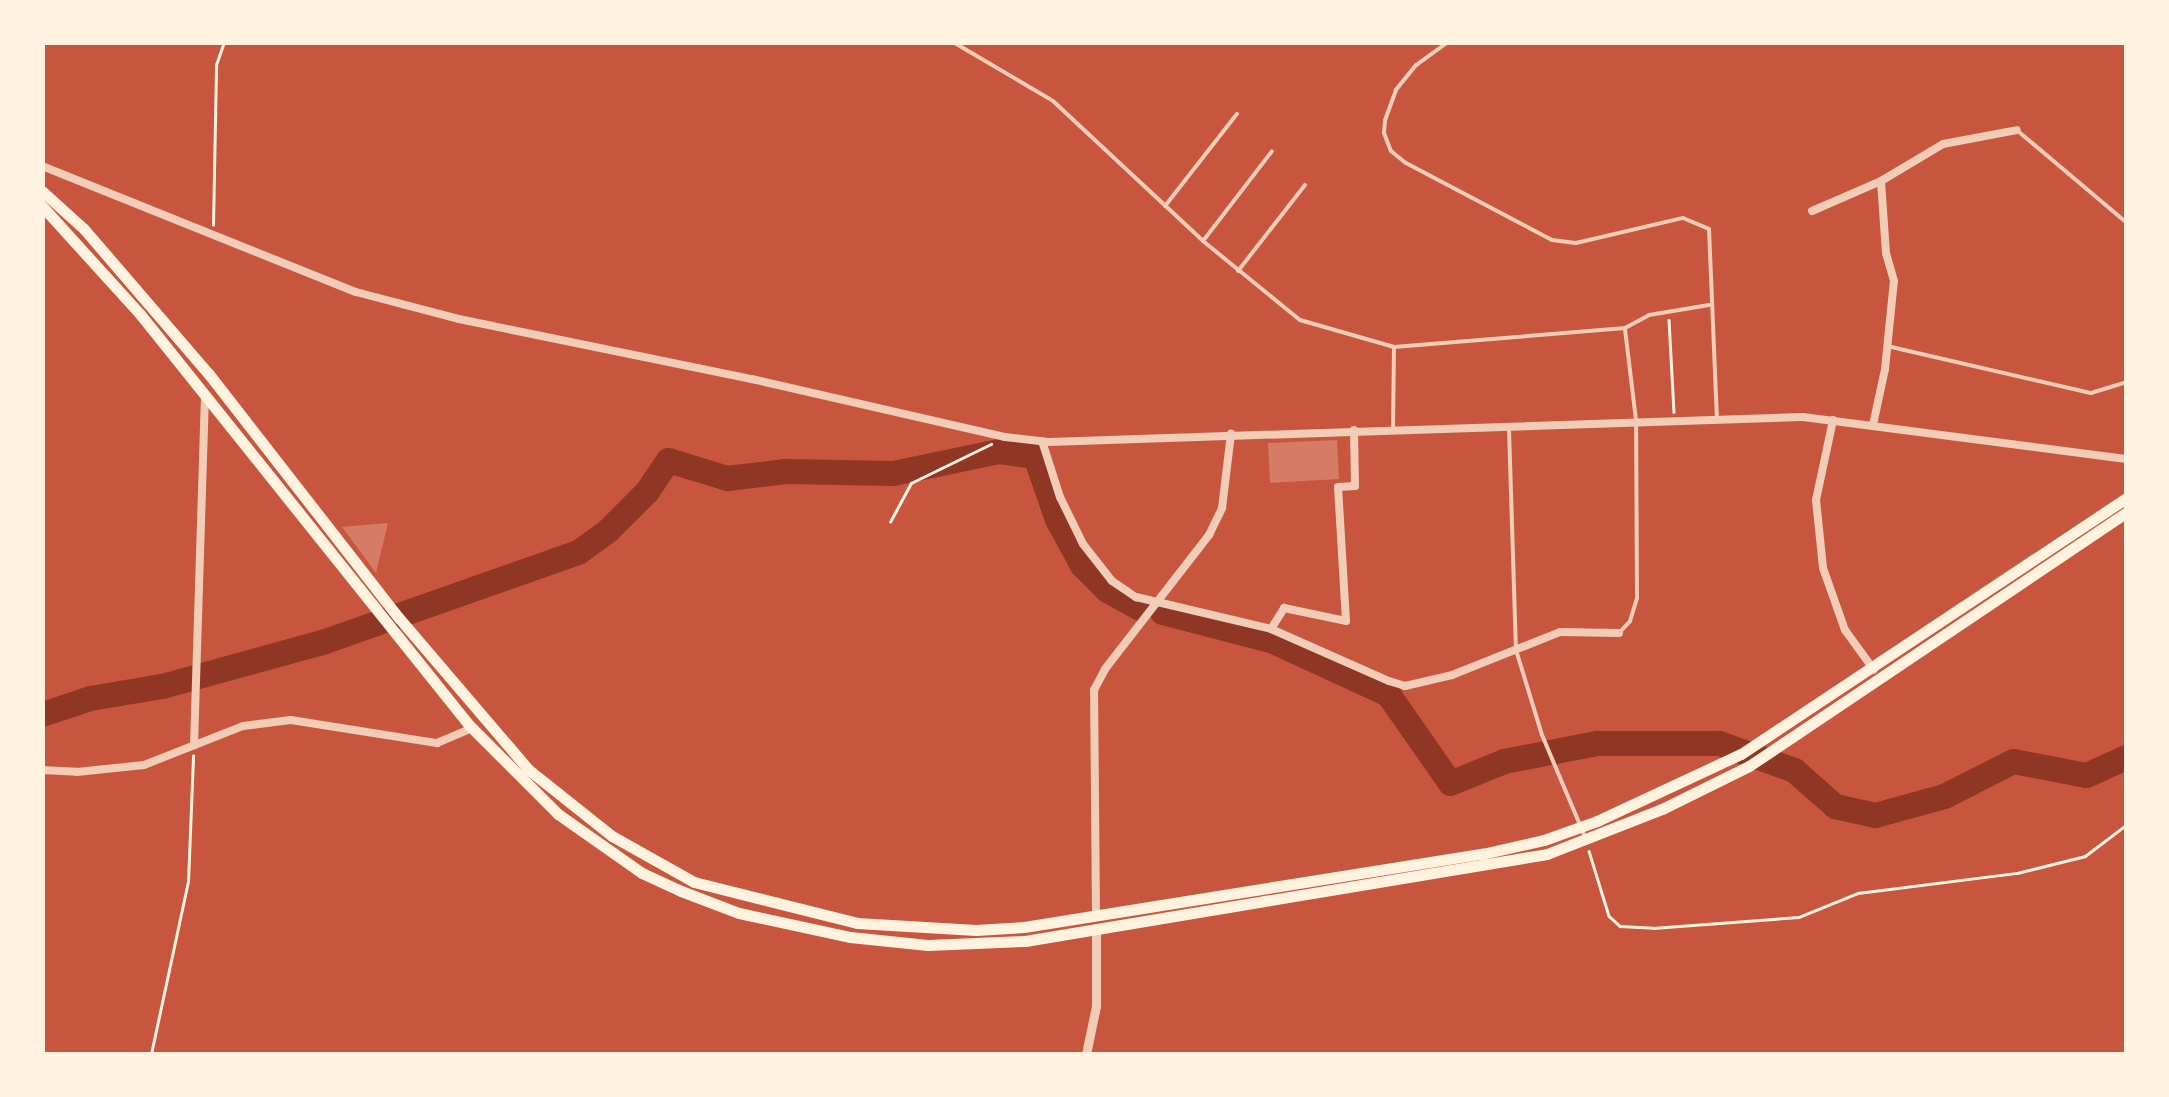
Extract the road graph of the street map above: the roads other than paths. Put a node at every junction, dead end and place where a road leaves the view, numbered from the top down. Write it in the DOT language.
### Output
graph roads {
  1 [pos="779,42"];
  2 [pos="791,42"];
  3 [pos="953,42"];
  4 [pos="1448,42"];
  5 [pos="1236,114"];
  6 [pos="2017,130"];
  7 [pos="1272,151"];
  8 [pos="42,166"];
  9 [pos="1880,181"];
  10 [pos="1305,184"];
  11 [pos="43,197"];
  12 [pos="1166,206"];
  13 [pos="1812,212"];
  14 [pos="2126,222"];
  15 [pos="1203,241"];
  16 [pos="1238,271"];
  17 [pos="1708,305"];
  18 [pos="1625,328"];
  19 [pos="1394,346"];
  20 [pos="1888,346"];
  21 [pos="2126,382"];
  22 [pos="205,400"];
  23 [pos="1717,418"];
  24 [pos="1636,420"];
  25 [pos="1833,420"];
  26 [pos="1509,424"];
  27 [pos="1873,425"];
  28 [pos="1393,428"];
  29 [pos="1354,430"];
  30 [pos="1231,434"];
  31 [pos="1042,442"];
  32 [pos="2126,459"];
  33 [pos="2126,498"];
  34 [pos="2126,513"];
  35 [pos="1159,602"];
  36 [pos="1271,629"];
  37 [pos="1620,633"];
  38 [pos="1516,650"];
  39 [pos="1873,669"];
  40 [pos="1883,679"];
  41 [pos="472,728"];
  42 [pos="194,745"];
  43 [pos="42,770"];
  44 [pos="1581,827"];
  45 [pos="1586,841"];
  46 [pos="1096,915"];
  47 [pos="1096,932"];
  48 [pos="1086,1054"];
  1 -- 2 [label="lane"];
  3 -- 12 [label="lane"];
  4 -- 17 [label="lane"];
  5 -- 12 [label="lane"];
  6 -- 9 [label="street"];
  6 -- 14 [label="lane"];
  7 -- 15 [label="lane"];
  8 -- 31 [label="street"];
  9 -- 13 [label="street"];
  9 -- 20 [label="street"];
  10 -- 16 [label="lane"];
  11 -- 22 [label="main road"];
  11 -- 46 [label="main road"];
  12 -- 15 [label="lane"];
  15 -- 16 [label="lane"];
  16 -- 19 [label="lane"];
  17 -- 18 [label="lane"];
  17 -- 23 [label="lane"];
  18 -- 19 [label="lane"];
  18 -- 24 [label="lane"];
  19 -- 28 [label="lane"];
  20 -- 21 [label="lane"];
  20 -- 27 [label="street"];
  22 -- 41 [label="main road"];
  22 -- 42 [label="street"];
  23 -- 24 [label="street"];
  23 -- 25 [label="street"];
  24 -- 26 [label="street"];
  24 -- 37 [label="lane"];
  25 -- 27 [label="street"];
  25 -- 39 [label="street"];
  26 -- 28 [label="street"];
  26 -- 38 [label="lane"];
  27 -- 32 [label="street"];
  28 -- 29 [label="street"];
  29 -- 30 [label="street"];
  29 -- 36 [label="street"];
  30 -- 31 [label="street"];
  30 -- 35 [label="street"];
  31 -- 35 [label="street"];
  33 -- 39 [label="main road"];
  34 -- 40 [label="main road"];
  35 -- 36 [label="street"];
  35 -- 46 [label="street"];
  36 -- 38 [label="street"];
  37 -- 38 [label="street"];
  38 -- 44 [label="lane"];
  39 -- 40 [label="street"];
  39 -- 44 [label="main road"];
  40 -- 45 [label="main road"];
  41 -- 42 [label="street"];
  41 -- 47 [label="main road"];
  42 -- 43 [label="street"];
  44 -- 45 [label="lane"];
  44 -- 46 [label="main road"];
  45 -- 47 [label="main road"];
  46 -- 47 [label="street"];
  47 -- 48 [label="street"];
}
